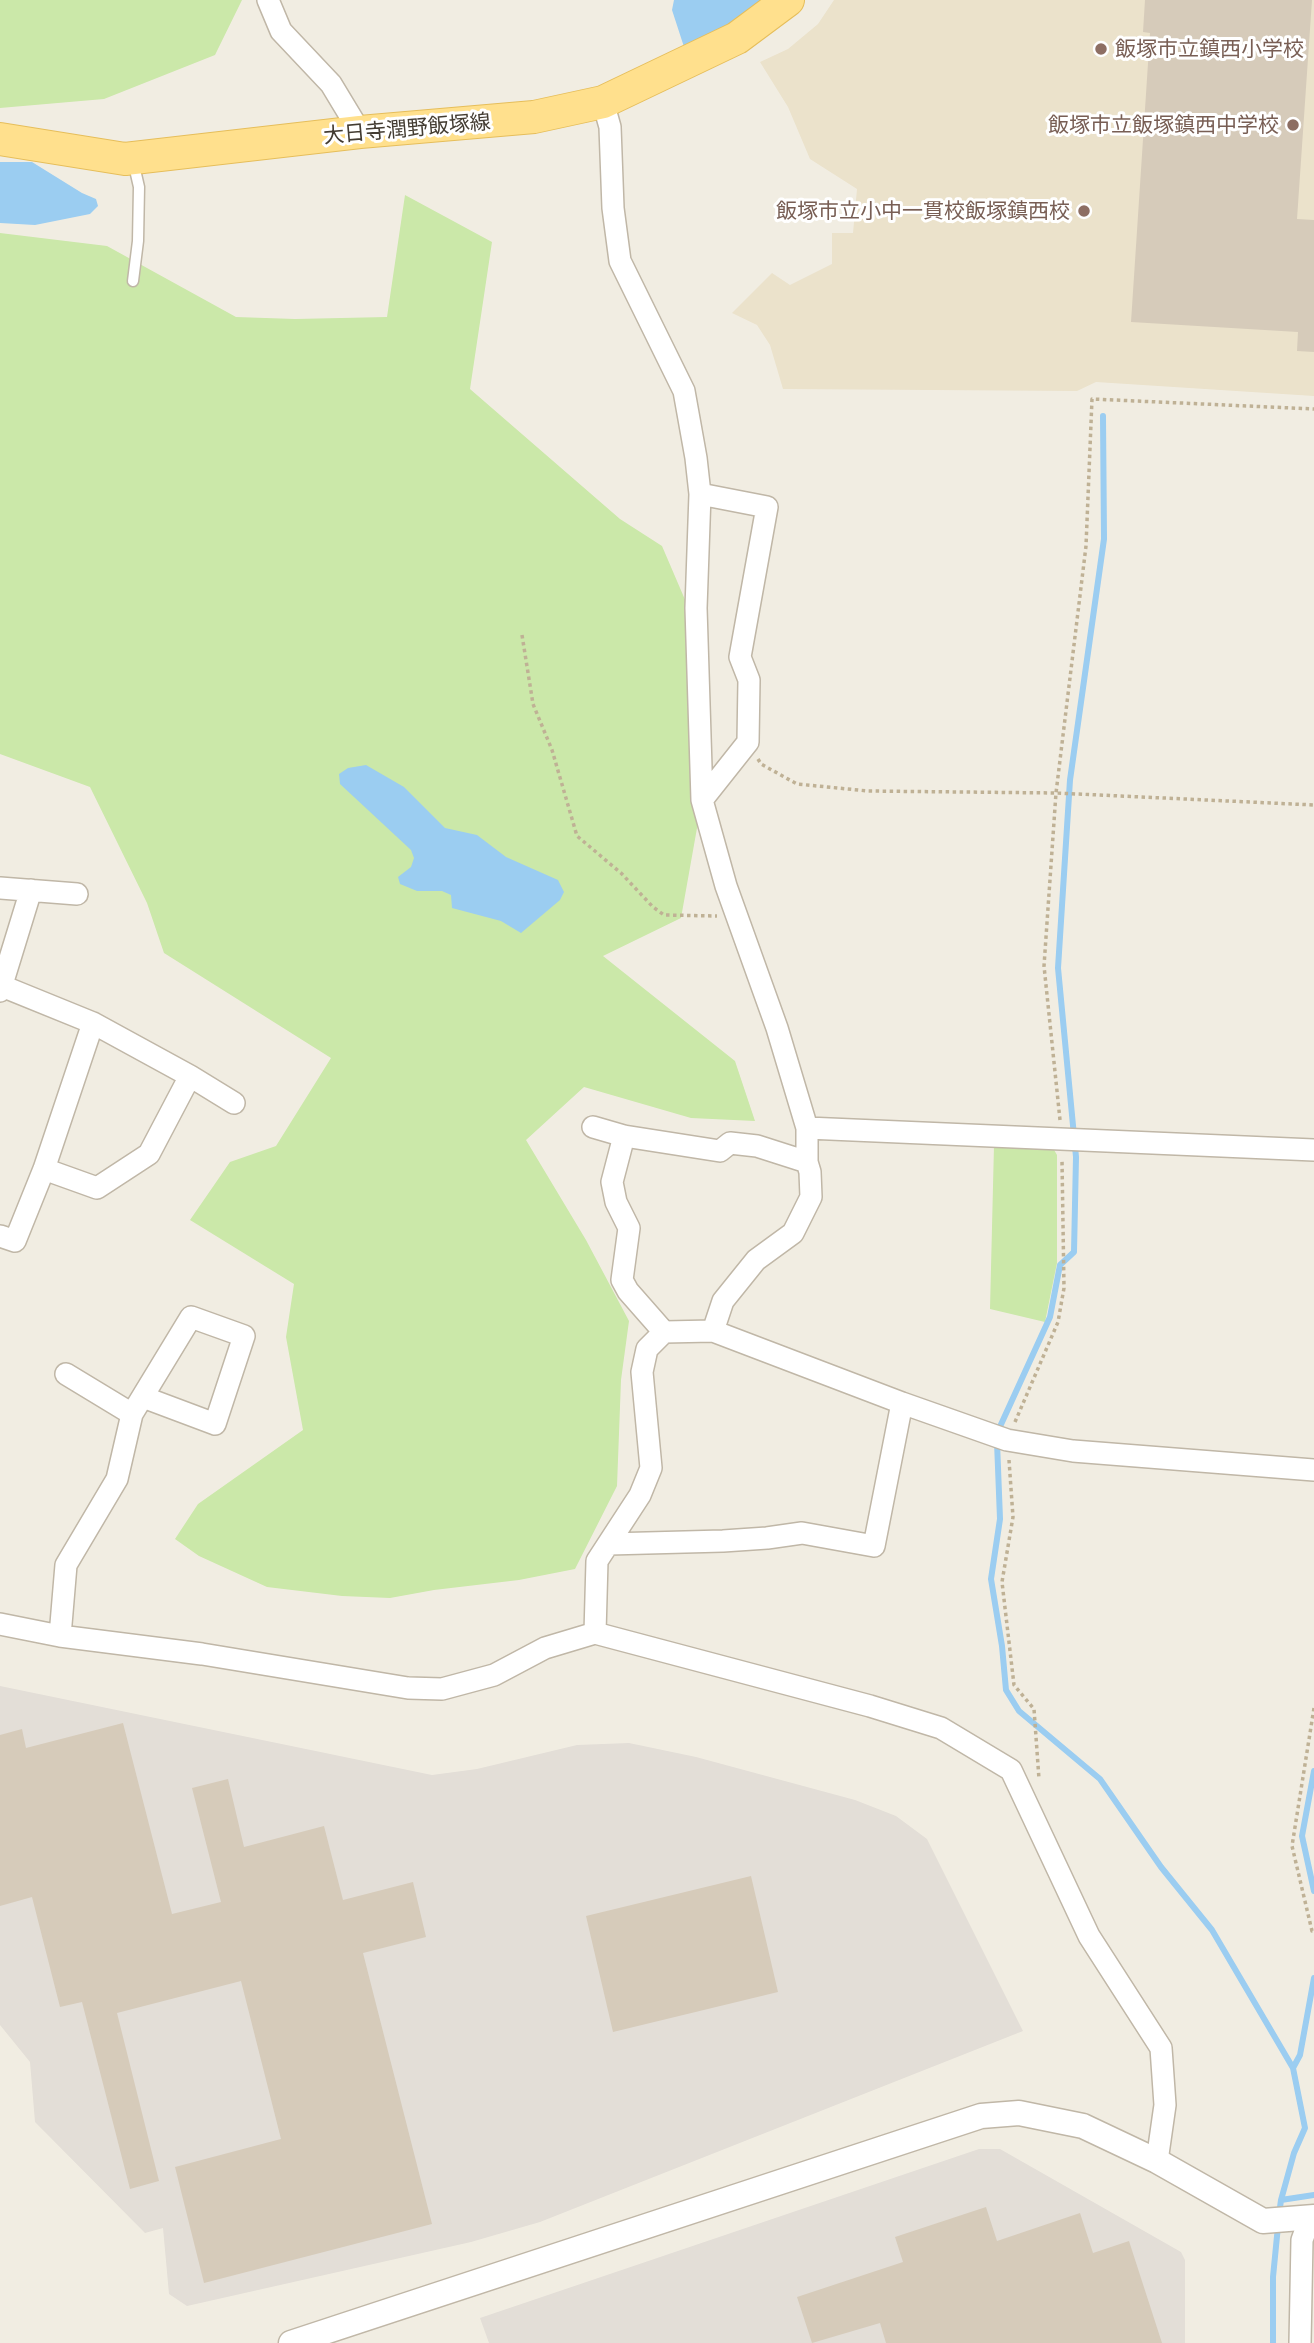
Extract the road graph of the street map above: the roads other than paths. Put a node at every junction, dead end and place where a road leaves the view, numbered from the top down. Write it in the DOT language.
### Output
graph roads {
  1 [pos="268,0"];
  2 [pos="788,0"];
  3 [pos="603,102"];
  4 [pos="360,132"];
  5 [pos="0,139"];
  6 [pos="133,158"];
  7 [pos="132,281"];
  8 [pos="699,494"];
  9 [pos="702,800"];
  10 [pos="0,888"];
  11 [pos="31,890"];
  12 [pos="76,894"];
  13 [pos="1,988"];
  14 [pos="93,1023"];
  15 [pos="190,1076"];
  16 [pos="234,1103"];
  17 [pos="593,1127"];
  18 [pos="807,1128"];
  19 [pos="624,1136"];
  20 [pos="1314,1150"];
  21 [pos="807,1162"];
  22 [pos="44,1169"];
  23 [pos="0,1236"];
  24 [pos="713,1331"];
  25 [pos="664,1332"];
  26 [pos="66,1374"];
  27 [pos="902,1403"];
  28 [pos="137,1406"];
  29 [pos="1314,1470"];
  30 [pos="609,1544"];
  31 [pos="0,1624"];
  32 [pos="595,1633"];
  33 [pos="60,1636"];
  34 [pos="1157,2161"];
  35 [pos="1293,2219"];
  36 [pos="291,2343"];
  37 [pos="1300,2343"];
  1 -- 4 [label="street"];
  2 -- 3 [label="main road, 大日寺潤野飯塚線"];
  3 -- 4 [label="main road, 大日寺潤野飯塚線"];
  3 -- 8 [label="street"];
  4 -- 6 [label="main road, 大日寺潤野飯塚線"];
  5 -- 6 [label="main road, 大日寺潤野飯塚線"];
  6 -- 7 [label="lane"];
  8 -- 9 [label="street"];
  8 -- 9 [label="street"];
  9 -- 18 [label="street"];
  10 -- 11 [label="street"];
  11 -- 12 [label="street"];
  11 -- 13 [label="street"];
  13 -- 14 [label="street"];
  14 -- 15 [label="street"];
  14 -- 22 [label="street"];
  15 -- 16 [label="street"];
  15 -- 22 [label="street"];
  17 -- 19 [label="street"];
  18 -- 20 [label="street"];
  18 -- 21 [label="street"];
  19 -- 21 [label="street"];
  19 -- 25 [label="street"];
  21 -- 24 [label="street"];
  22 -- 23 [label="street"];
  24 -- 25 [label="street"];
  24 -- 27 [label="street"];
  25 -- 30 [label="street"];
  26 -- 28 [label="street"];
  27 -- 29 [label="street"];
  27 -- 30 [label="street"];
  28 -- 28 [label="street"];
  28 -- 33 [label="street"];
  30 -- 32 [label="street"];
  31 -- 33 [label="street"];
  32 -- 33 [label="street"];
  32 -- 34 [label="street"];
  34 -- 35 [label="street"];
  34 -- 36 [label="street"];
  35 -- 37 [label="street"];
}
